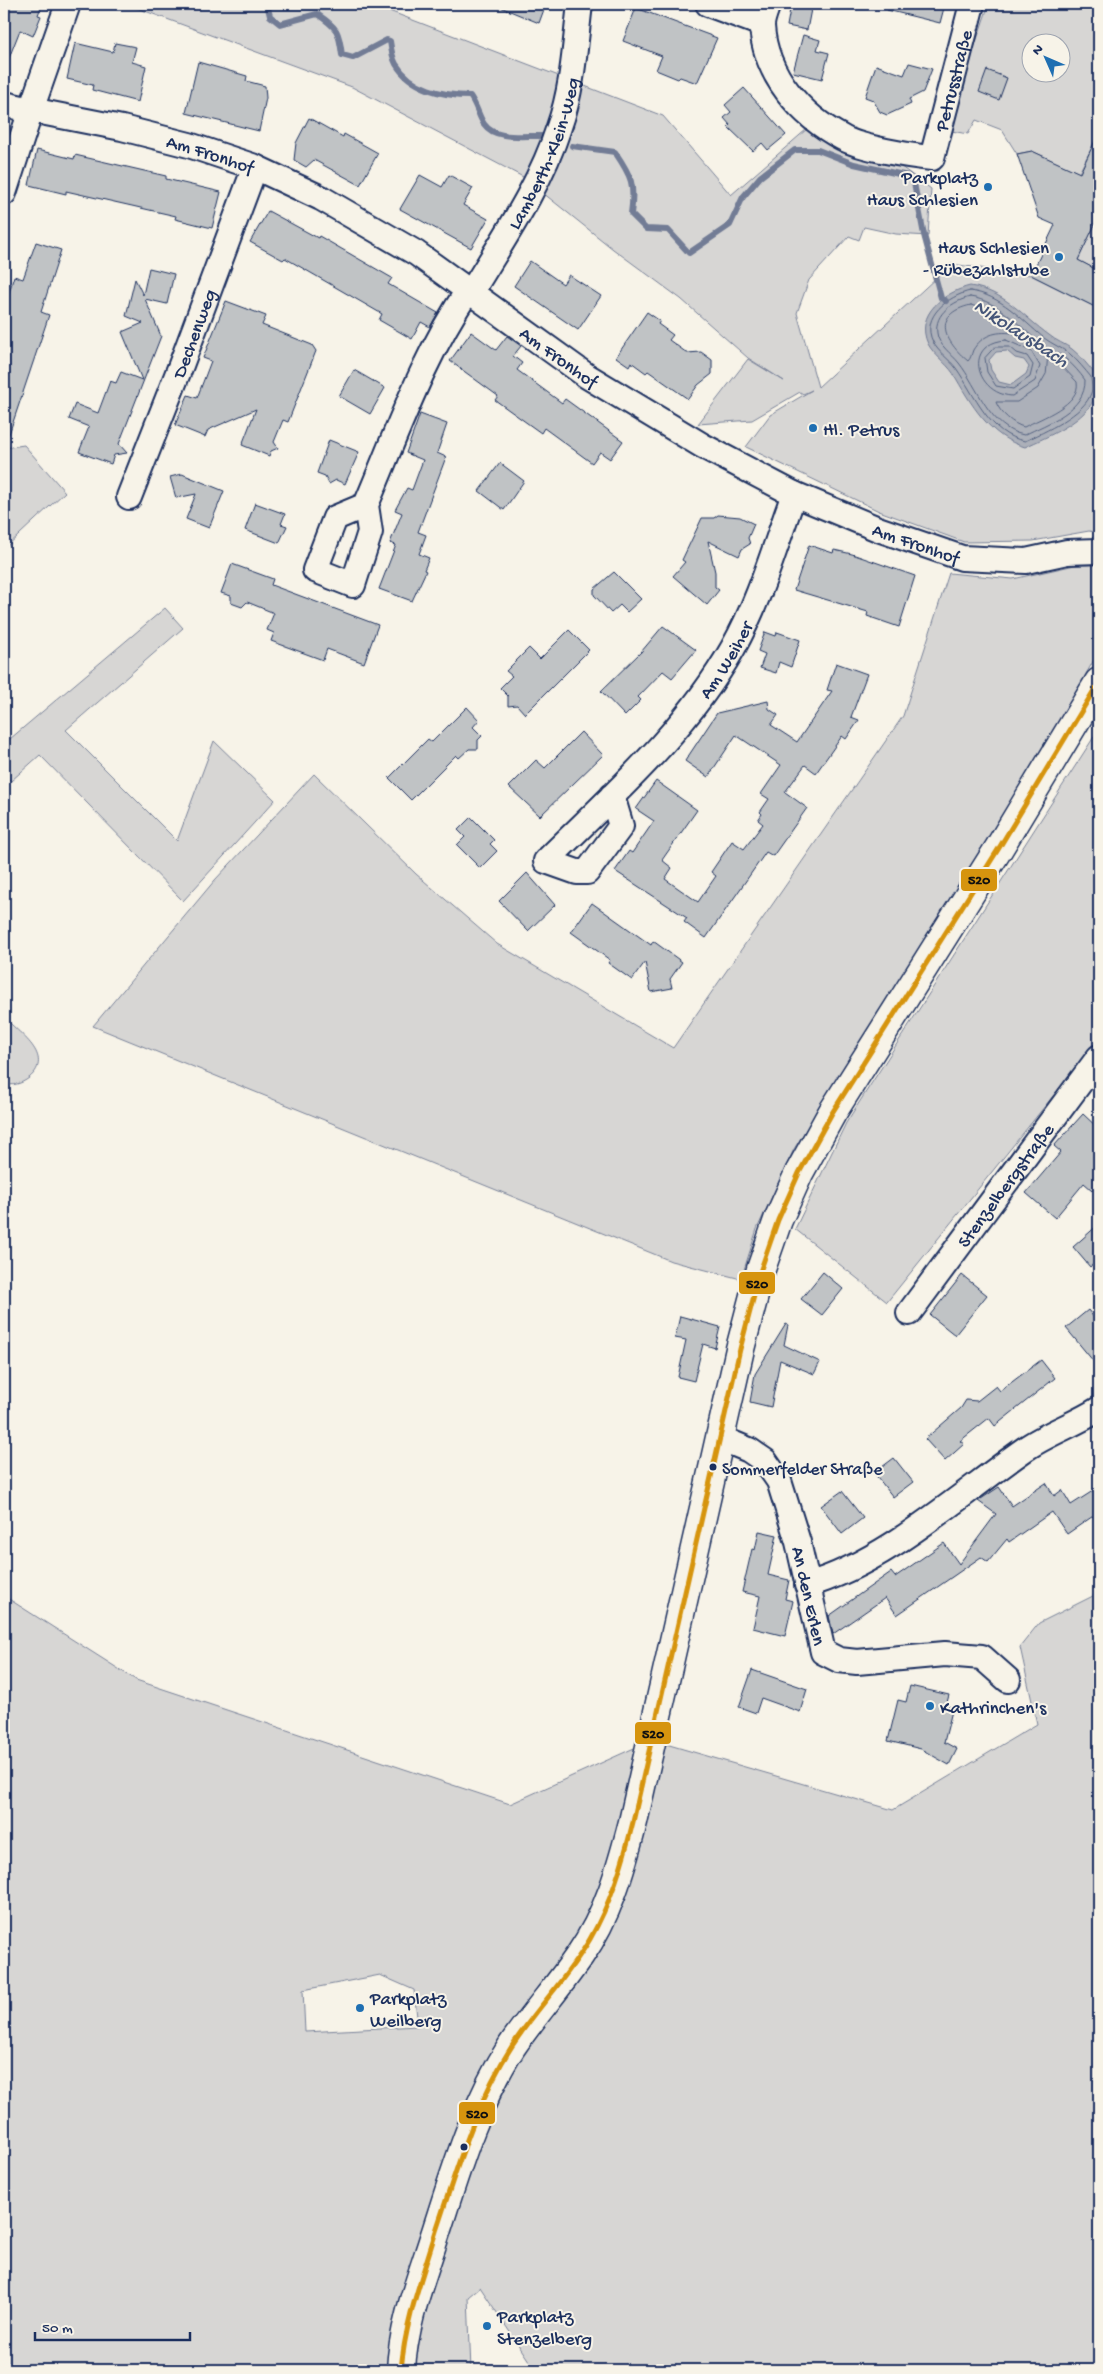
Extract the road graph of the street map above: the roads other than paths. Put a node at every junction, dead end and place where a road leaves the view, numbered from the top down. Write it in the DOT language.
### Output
graph roads {
  1 [pos="68,4"];
  2 [pos="580,4"];
  3 [pos="708,4"];
  4 [pos="972,4"];
  5 [pos="765,14"];
  6 [pos="4,104"];
  7 [pos="31,110"];
  8 [pos="254,167"];
  9 [pos="4,193"];
  10 [pos="471,290"];
  11 [pos="794,494"];
  12 [pos="129,497"];
  13 [pos="366,505"];
  14 [pos="1099,551"];
  15 [pos="1099,682"];
  16 [pos="612,796"];
  17 [pos="1099,1057"];
  18 [pos="910,1313"];
  19 [pos="1099,1409"];
  20 [pos="720,1438"];
  21 [pos="806,1585"];
  22 [pos="1008,1680"];
  23 [pos="401,2370"];
  1 -- 7 [label="street"];
  2 -- 10 [label="street, Lamberth-Klein-Weg"];
  3 -- 5 [label="street"];
  4 -- 5 [label="street, Petrusstraße"];
  6 -- 7 [label="street, Am Fronhof"];
  7 -- 8 [label="street, Am Fronhof"];
  7 -- 9 [label="street"];
  8 -- 10 [label="street, Am Fronhof"];
  8 -- 12 [label="street, Dechenweg"];
  10 -- 11 [label="street, Am Fronhof"];
  10 -- 13 [label="street, Lamberth-Klein-Weg"];
  11 -- 14 [label="street, Am Fronhof"];
  11 -- 16 [label="street, Am Weiher"];
  15 -- 20 [label="main road"];
  17 -- 18 [label="street, Stenzelbergstraße"];
  19 -- 21 [label="street"];
  20 -- 21 [label="street, An den Erlen"];
  20 -- 23 [label="main road"];
  21 -- 22 [label="street, An den Erlen"];
}
